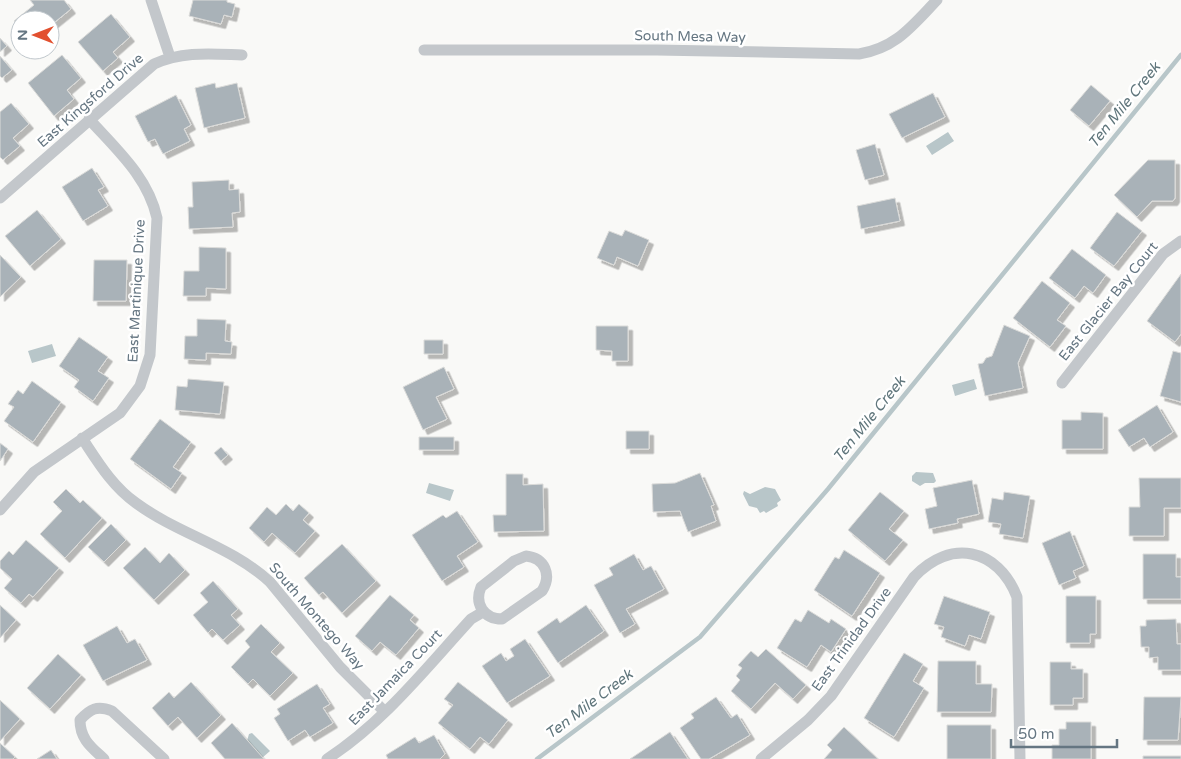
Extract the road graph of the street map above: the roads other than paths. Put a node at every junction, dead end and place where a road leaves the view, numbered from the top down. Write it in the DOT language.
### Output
graph roads {
  1 [pos="151,0"];
  2 [pos="937,0"];
  3 [pos="424,50"];
  4 [pos="242,55"];
  5 [pos="170,57"];
  6 [pos="89,119"];
  7 [pos="0,198"];
  8 [pos="1181,241"];
  9 [pos="1062,383"];
  10 [pos="82,438"];
  11 [pos="0,510"];
  12 [pos="483,612"];
  13 [pos="385,712"];
  14 [pos="152,750"];
  15 [pos="104,759"];
  16 [pos="144,759"];
  17 [pos="164,759"];
  18 [pos="327,759"];
  19 [pos="761,759"];
  20 [pos="1020,759"];
  1 -- 5 [label="street"];
  2 -- 3 [label="street, South Mesa Way"];
  4 -- 5 [label="street, East Kingsford Drive"];
  5 -- 6 [label="street, East Kingsford Drive"];
  6 -- 7 [label="street, East Kingsford Drive"];
  6 -- 10 [label="street, East Martinique Drive"];
  8 -- 9 [label="street, East Glacier Bay Court"];
  10 -- 11 [label="street, East Martinique Drive"];
  10 -- 13 [label="street, South Montego Way"];
  12 -- 12 [label="street"];
  12 -- 13 [label="street, East Jamaica Court"];
  13 -- 18 [label="street, East Jamaica Court"];
  14 -- 15 [label="street"];
  14 -- 16 [label="street"];
  14 -- 17 [label="street"];
  19 -- 20 [label="street, East Trinidad Drive"];
}
